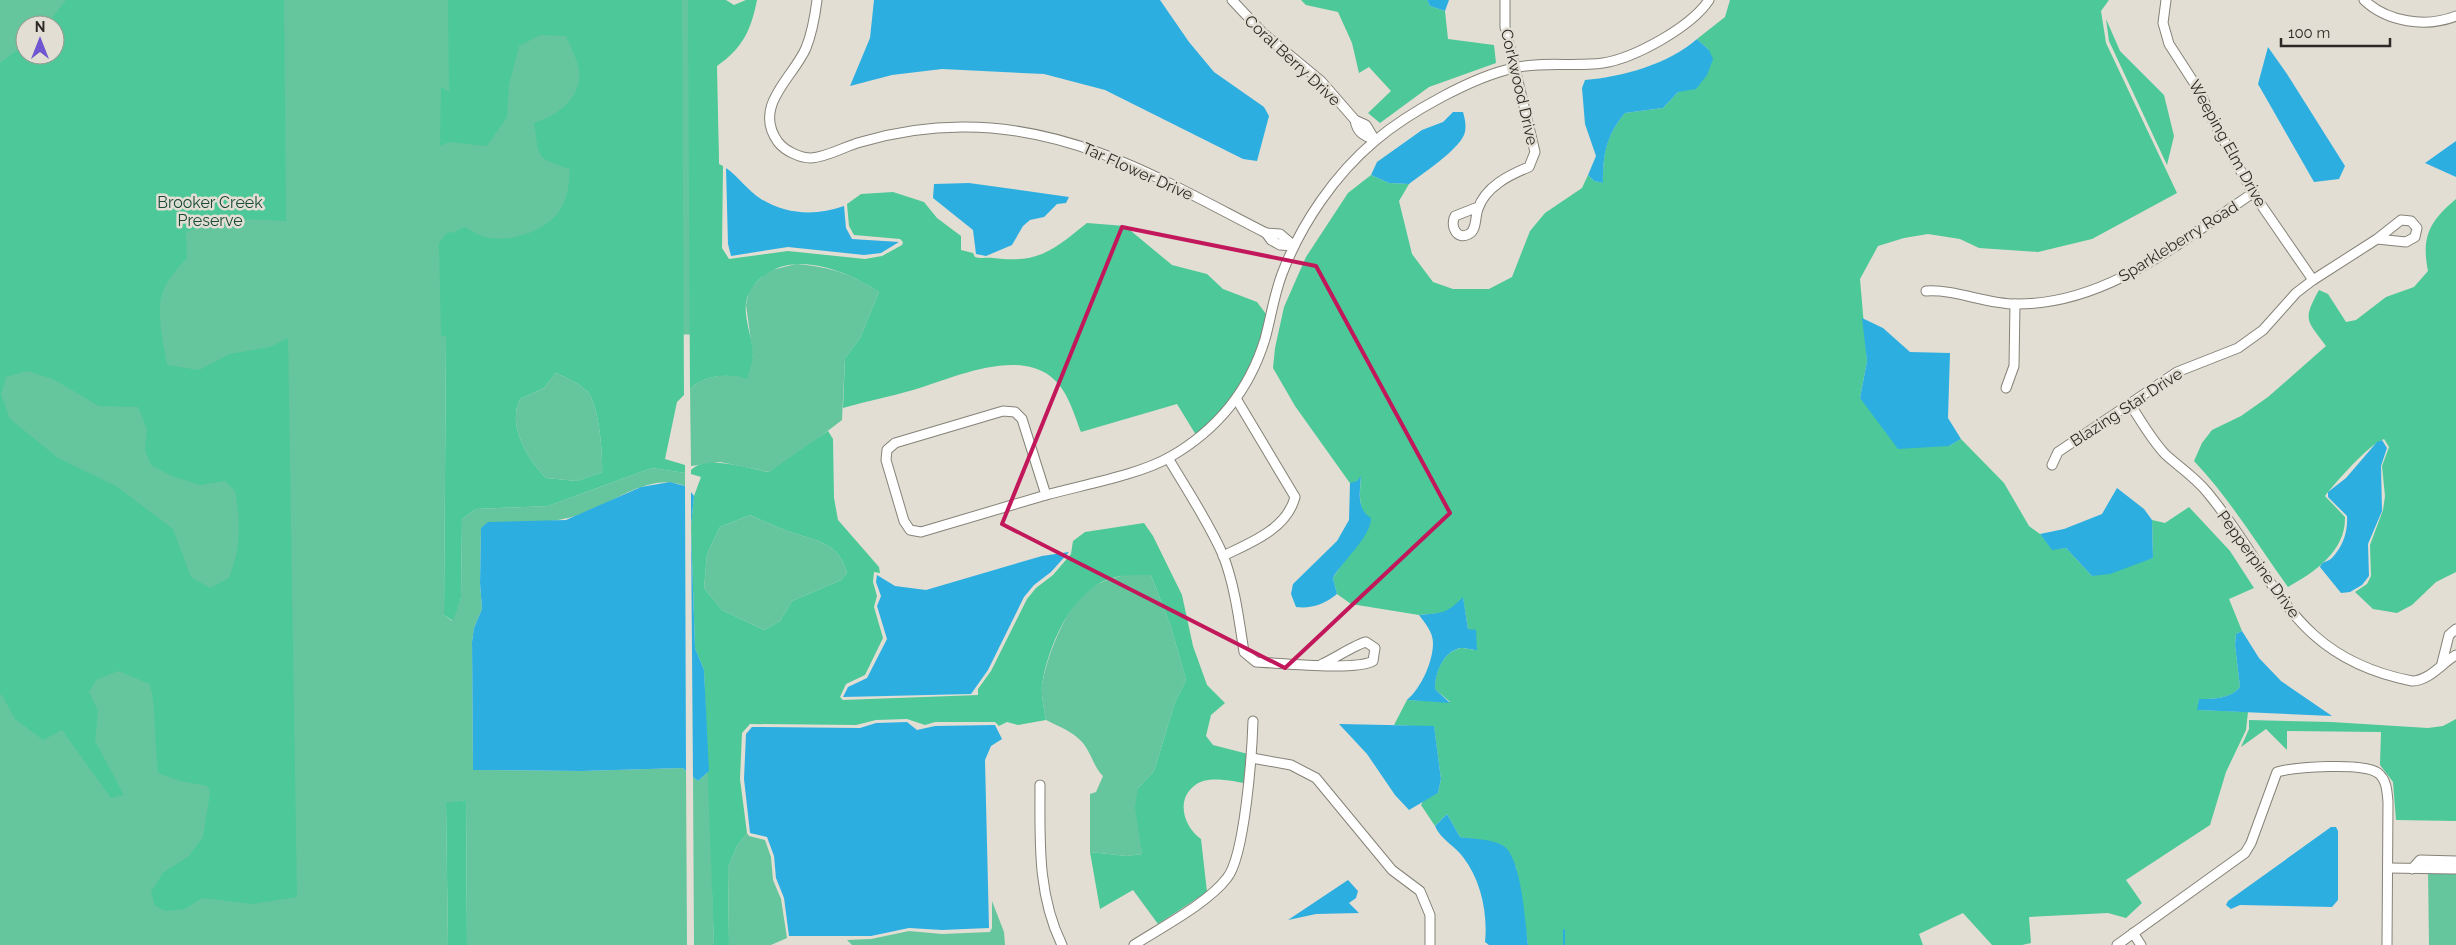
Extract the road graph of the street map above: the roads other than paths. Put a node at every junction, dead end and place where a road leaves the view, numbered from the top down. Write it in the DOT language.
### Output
graph roads {
  1 [pos="817,0"];
  2 [pos="1232,0"];
  3 [pos="1505,0"];
  4 [pos="1709,0"];
  5 [pos="2166,0"];
  6 [pos="2364,0"];
  7 [pos="2456,16"];
  8 [pos="1514,68"];
  9 [pos="1376,140"];
  10 [pos="2253,193"];
  11 [pos="1478,207"];
  12 [pos="2377,239"];
  13 [pos="1294,246"];
  14 [pos="2313,280"];
  15 [pos="1926,291"];
  16 [pos="2015,304"];
  17 [pos="2006,388"];
  18 [pos="1237,400"];
  19 [pos="2130,404"];
  20 [pos="1168,458"];
  21 [pos="2052,465"];
  22 [pos="1046,495"];
  23 [pos="1223,556"];
  24 [pos="2456,629"];
  25 [pos="2456,655"];
  26 [pos="2442,663"];
  27 [pos="1322,664"];
  28 [pos="1253,721"];
  29 [pos="1252,758"];
  30 [pos="1040,785"];
  31 [pos="2456,861"];
  32 [pos="2388,868"];
  33 [pos="2412,869"];
  34 [pos="2456,869"];
  35 [pos="2133,933"];
  36 [pos="1062,945"];
  37 [pos="1134,945"];
  38 [pos="1430,945"];
  39 [pos="2117,945"];
  40 [pos="2141,945"];
  41 [pos="2387,945"];
  1 -- 13 [label="street, Tar Flower Drive"];
  2 -- 9 [label="street, Coral Berry Drive"];
  3 -- 8 [label="street, Corkwood Drive"];
  4 -- 8 [label="street"];
  5 -- 10 [label="street, Weeping Elm Drive"];
  6 -- 7 [label="street"];
  8 -- 9 [label="street"];
  8 -- 11 [label="street, Corkwood Drive"];
  9 -- 13 [label="street"];
  10 -- 14 [label="street, Weeping Elm Drive"];
  10 -- 16 [label="street, Sparkleberry Road"];
  12 -- 14 [label="street, Blazing Star Drive"];
  13 -- 18 [label="street"];
  14 -- 19 [label="street, Blazing Star Drive"];
  15 -- 16 [label="street, Sparkleberry Road"];
  16 -- 17 [label="street"];
  18 -- 20 [label="street"];
  18 -- 23 [label="street"];
  19 -- 21 [label="street, Blazing Star Drive"];
  19 -- 26 [label="street, Pepperpine Drive"];
  20 -- 22 [label="street"];
  20 -- 23 [label="street"];
  22 -- 22 [label="street"];
  23 -- 27 [label="street"];
  24 -- 26 [label="street"];
  25 -- 26 [label="street, Pepperpine Drive"];
  27 -- 27 [label="street"];
  28 -- 29 [label="street"];
  29 -- 37 [label="street"];
  29 -- 38 [label="street"];
  30 -- 36 [label="street"];
  31 -- 33 [label="street"];
  32 -- 33 [label="street"];
  32 -- 35 [label="street"];
  32 -- 41 [label="street"];
  33 -- 34 [label="street"];
  35 -- 39 [label="street"];
  35 -- 40 [label="street"];
}
